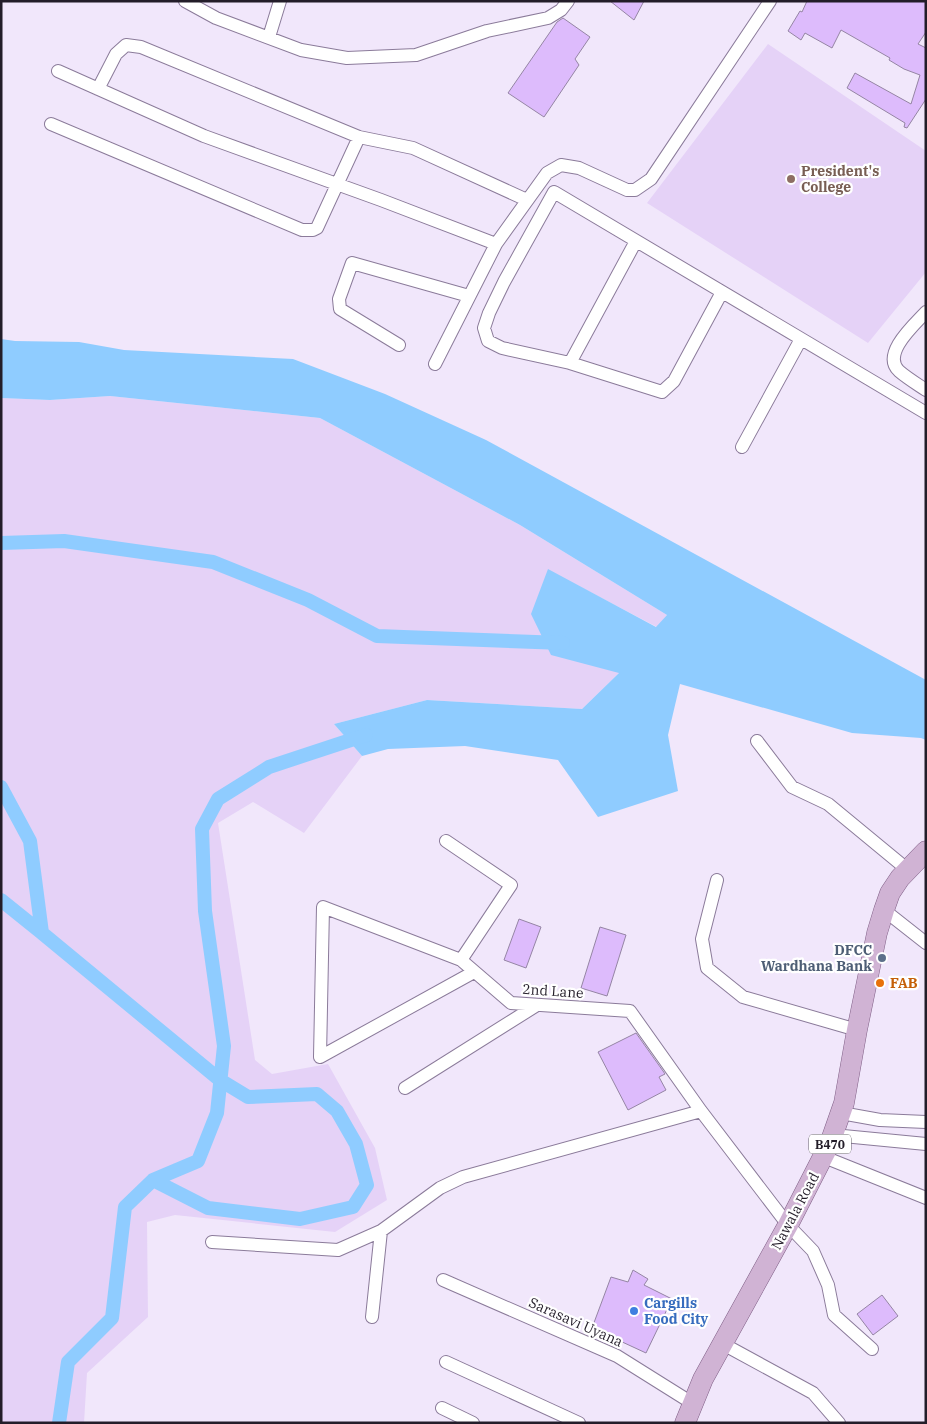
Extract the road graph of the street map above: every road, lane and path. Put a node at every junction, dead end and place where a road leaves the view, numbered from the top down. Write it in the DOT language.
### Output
graph roads {
  1 [pos="185,1"];
  2 [pos="280,1"];
  3 [pos="568,1"];
  4 [pos="770,1"];
  5 [pos="269,37"];
  6 [pos="58,71"];
  7 [pos="98,89"];
  8 [pos="51,124"];
  9 [pos="359,137"];
  10 [pos="337,184"];
  11 [pos="526,200"];
  12 [pos="636,241"];
  13 [pos="496,244"];
  14 [pos="722,292"];
  15 [pos="469,296"];
  16 [pos="926,312"];
  17 [pos="801,339"];
  18 [pos="399,346"];
  19 [pos="570,363"];
  20 [pos="435,364"];
  21 [pos="926,390"];
  22 [pos="926,413"];
  23 [pos="742,447"];
  24 [pos="757,741"];
  25 [pos="446,841"];
  26 [pos="926,851"];
  27 [pos="908,870"];
  28 [pos="717,880"];
  29 [pos="884,910"];
  30 [pos="926,943"];
  31 [pos="461,960"];
  32 [pos="474,972"];
  33 [pos="537,1005"];
  34 [pos="857,1030"];
  35 [pos="405,1088"];
  36 [pos="701,1112"];
  37 [pos="841,1113"];
  38 [pos="926,1122"];
  39 [pos="833,1135"];
  40 [pos="926,1144"];
  41 [pos="824,1157"];
  42 [pos="926,1198"];
  43 [pos="788,1225"];
  44 [pos="381,1231"];
  45 [pos="212,1242"];
  46 [pos="443,1280"];
  47 [pos="372,1317"];
  48 [pos="723,1344"];
  49 [pos="872,1350"];
  50 [pos="446,1362"];
  51 [pos="692,1403"];
  52 [pos="442,1408"];
  53 [pos="473,1423"];
  54 [pos="579,1423"];
  55 [pos="685,1423"];
  56 [pos="839,1423"];
  1 -- 5 [label="street"];
  2 -- 5 [label="street"];
  3 -- 5 [label="street"];
  4 -- 11 [label="street"];
  6 -- 7 [label="street"];
  7 -- 9 [label="street"];
  7 -- 10 [label="street"];
  8 -- 10 [label="street"];
  9 -- 10 [label="street"];
  9 -- 11 [label="street"];
  10 -- 13 [label="street"];
  11 -- 13 [label="street"];
  12 -- 14 [label="street"];
  12 -- 19 [label="street"];
  12 -- 19 [label="street"];
  13 -- 15 [label="street"];
  14 -- 17 [label="street"];
  14 -- 19 [label="street"];
  15 -- 18 [label="street"];
  15 -- 20 [label="street"];
  16 -- 21 [label="street"];
  17 -- 22 [label="street"];
  17 -- 23 [label="street"];
  24 -- 27 [label="street"];
  25 -- 31 [label="street"];
  26 -- 27 [label="main road, Nawala Road / B470"];
  27 -- 29 [label="main road, Nawala Road / B470"];
  28 -- 34 [label="street"];
  29 -- 30 [label="street"];
  29 -- 34 [label="main road, Nawala Road / B470"];
  31 -- 32 [label="street, 2nd Lane"];
  31 -- 32 [label="street, 2nd Lane"];
  32 -- 33 [label="street, 2nd Lane"];
  33 -- 35 [label="street"];
  33 -- 36 [label="street, 2nd Lane"];
  34 -- 37 [label="main road, Nawala Road / B470"];
  36 -- 43 [label="street, 2nd Lane"];
  36 -- 44 [label="street"];
  37 -- 38 [label="street"];
  37 -- 39 [label="main road, Nawala Road / B470"];
  39 -- 40 [label="street"];
  39 -- 41 [label="main road, Nawala Road / B470"];
  41 -- 42 [label="street"];
  41 -- 43 [label="main road, Nawala Road / B470"];
  43 -- 48 [label="main road, Nawala Road / B470"];
  43 -- 49 [label="street, 2nd Lane"];
  44 -- 45 [label="street"];
  44 -- 47 [label="street"];
  46 -- 51 [label="street, Sarasavi Uyana"];
  48 -- 51 [label="main road, Nawala Road / B470"];
  48 -- 56 [label="street"];
  50 -- 54 [label="street"];
  51 -- 55 [label="main road, Nawala Road / B470"];
  52 -- 53 [label="street"];
}
